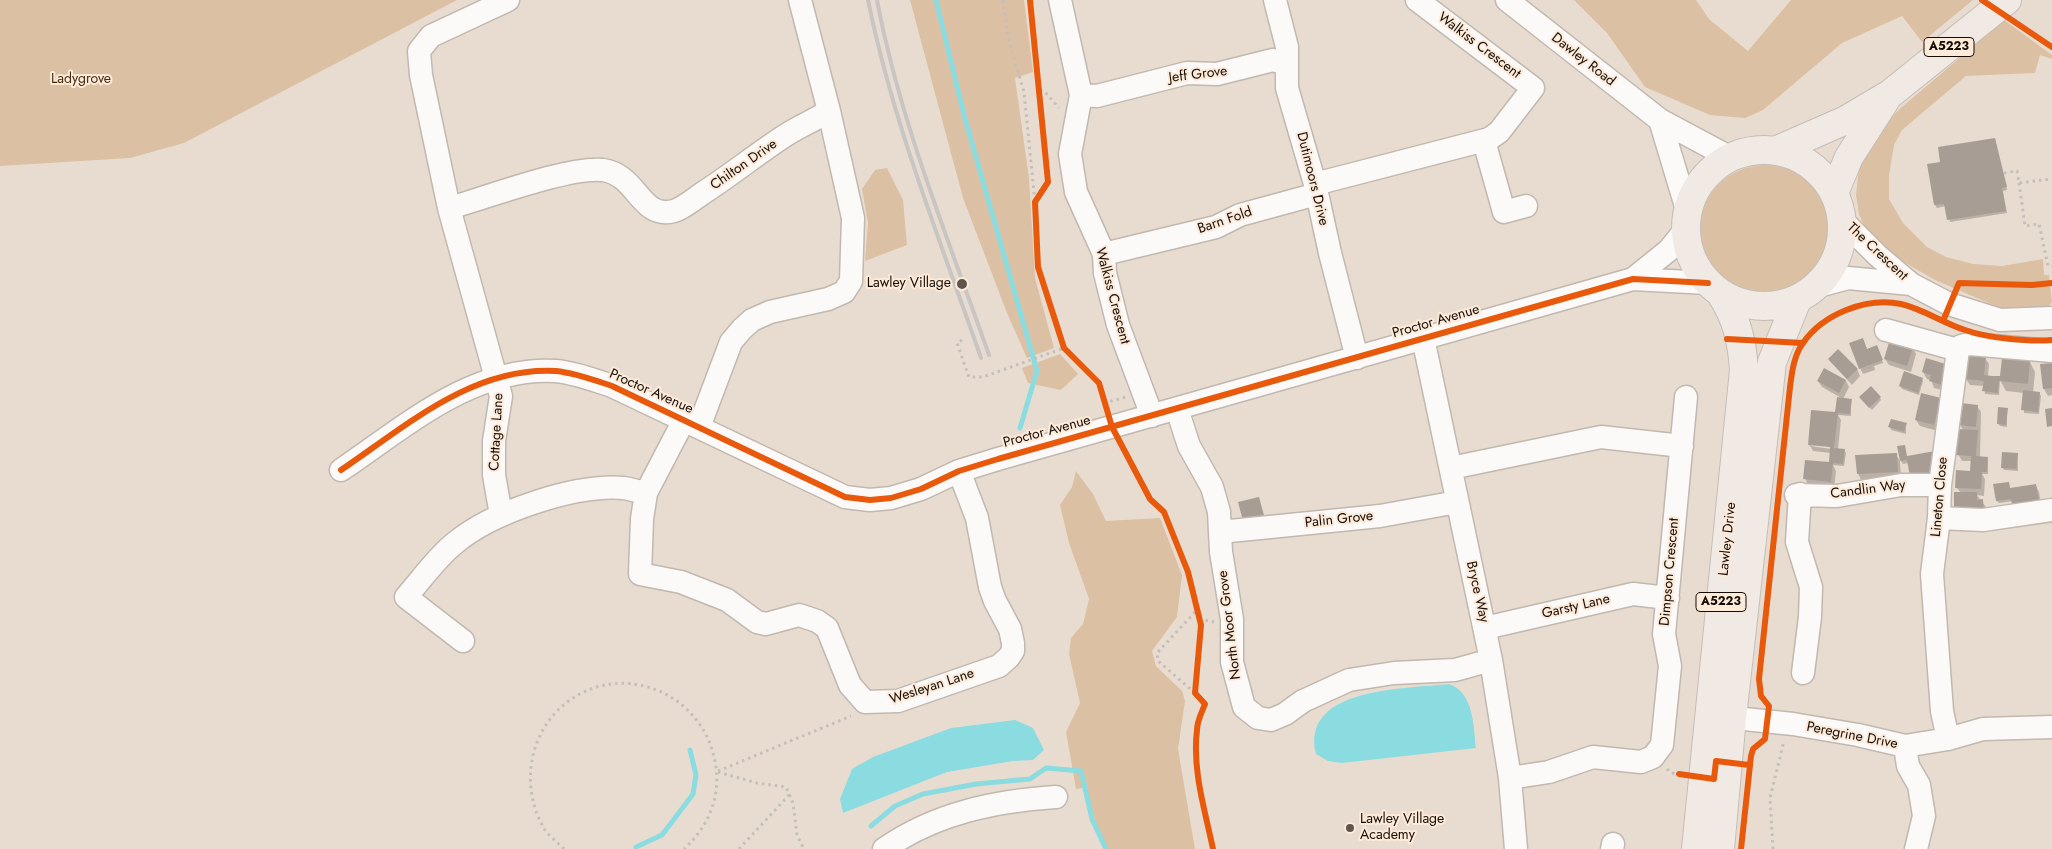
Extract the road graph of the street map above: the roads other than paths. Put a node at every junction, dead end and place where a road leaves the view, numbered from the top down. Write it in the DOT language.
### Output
graph roads {
  1 [pos="508,0"];
  2 [pos="800,0"];
  3 [pos="1060,0"];
  4 [pos="1275,0"];
  5 [pos="1418,0"];
  6 [pos="1507,0"];
  7 [pos="2007,0"];
  8 [pos="1286,64"];
  9 [pos="1890,94"];
  10 [pos="1079,103"];
  11 [pos="829,111"];
  12 [pos="1660,120"];
  13 [pos="1484,141"];
  14 [pos="1774,151"];
  15 [pos="1731,158"];
  16 [pos="1316,189"];
  17 [pos="1834,193"];
  18 [pos="1526,206"];
  19 [pos="450,208"];
  20 [pos="1842,220"];
  21 [pos="1687,221"];
  22 [pos="1104,254"];
  23 [pos="1633,279"];
  24 [pos="1911,284"];
  25 [pos="1714,289"];
  26 [pos="1807,293"];
  27 [pos="2042,319"];
  28 [pos="1886,330"];
  29 [pos="1422,338"];
  30 [pos="1958,350"];
  31 [pos="2052,352"];
  32 [pos="1357,358"];
  33 [pos="497,377"];
  34 [pos="1686,397"];
  35 [pos="1177,409"];
  36 [pos="1152,416"];
  37 [pos="692,424"];
  38 [pos="1682,446"];
  39 [pos="1451,468"];
  40 [pos="341,470"];
  41 [pos="959,471"];
  42 [pos="1940,485"];
  43 [pos="646,494"];
  44 [pos="1457,502"];
  45 [pos="2052,510"];
  46 [pos="502,516"];
  47 [pos="1939,518"];
  48 [pos="1220,532"];
  49 [pos="1668,598"];
  50 [pos="1485,628"];
  51 [pos="463,641"];
  52 [pos="1491,660"];
  53 [pos="1803,673"];
  54 [pos="1721,716"];
  55 [pos="2052,727"];
  56 [pos="1948,739"];
  57 [pos="1904,746"];
  58 [pos="1510,778"];
  59 [pos="1056,797"];
  60 [pos="884,849"];
  61 [pos="1516,849"];
  62 [pos="1696,849"];
  63 [pos="1720,849"];
  64 [pos="1916,849"];
  1 -- 19 [label="street"];
  2 -- 11 [label="street"];
  3 -- 10 [label="street, Walkiss Crescent"];
  4 -- 8 [label="street, Dutimoors Drive"];
  5 -- 13 [label="street, Walkiss Crescent"];
  6 -- 12 [label="street, Dawley Road"];
  7 -- 9 [label="main road, A5223"];
  8 -- 10 [label="street, Jeff Grove"];
  8 -- 16 [label="street, Dutimoors Drive"];
  9 -- 14 [label="main road, A5223"];
  9 -- 17 [label="main road, A5223"];
  10 -- 22 [label="street, Walkiss Crescent"];
  11 -- 19 [label="street, Chilton Drive"];
  11 -- 37 [label="street"];
  12 -- 15 [label="street, Dawley Road"];
  12 -- 21 [label="street"];
  13 -- 16 [label="street, Walkiss Crescent"];
  13 -- 18 [label="street"];
  14 -- 15 [label="main road, A5223"];
  14 -- 17 [label="main road, A5223"];
  15 -- 21 [label="main road, A5223"];
  16 -- 22 [label="street, Barn Fold"];
  16 -- 32 [label="street, Dutimoors Drive"];
  17 -- 20 [label="main road, A5223"];
  19 -- 33 [label="street"];
  20 -- 24 [label="street, The Crescent"];
  20 -- 26 [label="main road, A5223"];
  21 -- 23 [label="street, Proctor Avenue"];
  21 -- 25 [label="main road, A5223"];
  22 -- 36 [label="street, Walkiss Crescent"];
  23 -- 25 [label="street, Proctor Avenue"];
  23 -- 29 [label="street, Proctor Avenue"];
  24 -- 26 [label="street, The Crescent"];
  24 -- 27 [label="street, The Crescent"];
  25 -- 26 [label="main road"];
  25 -- 54 [label="main road, Lawley Drive / A5223"];
  26 -- 54 [label="main road, Lawley Drive / A5223"];
  28 -- 30 [label="street"];
  29 -- 32 [label="street, Proctor Avenue"];
  29 -- 39 [label="street, Bryce Way"];
  30 -- 31 [label="street"];
  30 -- 42 [label="street, Lineton Close"];
  32 -- 35 [label="street, Proctor Avenue"];
  33 -- 37 [label="street, Proctor Avenue"];
  33 -- 40 [label="street, Proctor Avenue"];
  33 -- 46 [label="street, Cottage Lane"];
  34 -- 38 [label="street, Dimpson Crescent"];
  35 -- 36 [label="street, Proctor Avenue"];
  35 -- 48 [label="street, North Moor Grove"];
  36 -- 41 [label="street, Proctor Avenue"];
  37 -- 41 [label="street, Proctor Avenue"];
  37 -- 43 [label="street, Wesleyan Lane"];
  38 -- 39 [label="street"];
  38 -- 49 [label="street, Dimpson Crescent"];
  39 -- 44 [label="street, Bryce Way"];
  41 -- 43 [label="street, Wesleyan Lane"];
  42 -- 47 [label="street, Lineton Close"];
  42 -- 53 [label="street, Candlin Way"];
  43 -- 46 [label="street"];
  44 -- 48 [label="street, Palin Grove"];
  44 -- 50 [label="street, Bryce Way"];
  45 -- 47 [label="street"];
  46 -- 51 [label="street"];
  47 -- 56 [label="street, Lineton Close"];
  48 -- 52 [label="street, North Moor Grove"];
  49 -- 50 [label="street, Garsty Lane"];
  49 -- 58 [label="street, Dimpson Crescent"];
  50 -- 52 [label="street, Bryce Way"];
  52 -- 58 [label="street, Bryce Way"];
  54 -- 57 [label="street, Peregrine Drive"];
  54 -- 62 [label="main road, Lawley Drive / A5223"];
  54 -- 63 [label="main road, Lawley Drive / A5223"];
  55 -- 56 [label="street, Peregrine Drive"];
  56 -- 57 [label="street, Peregrine Drive"];
  57 -- 64 [label="street"];
  58 -- 61 [label="street, Bryce Way"];
  59 -- 60 [label="street"];
}
